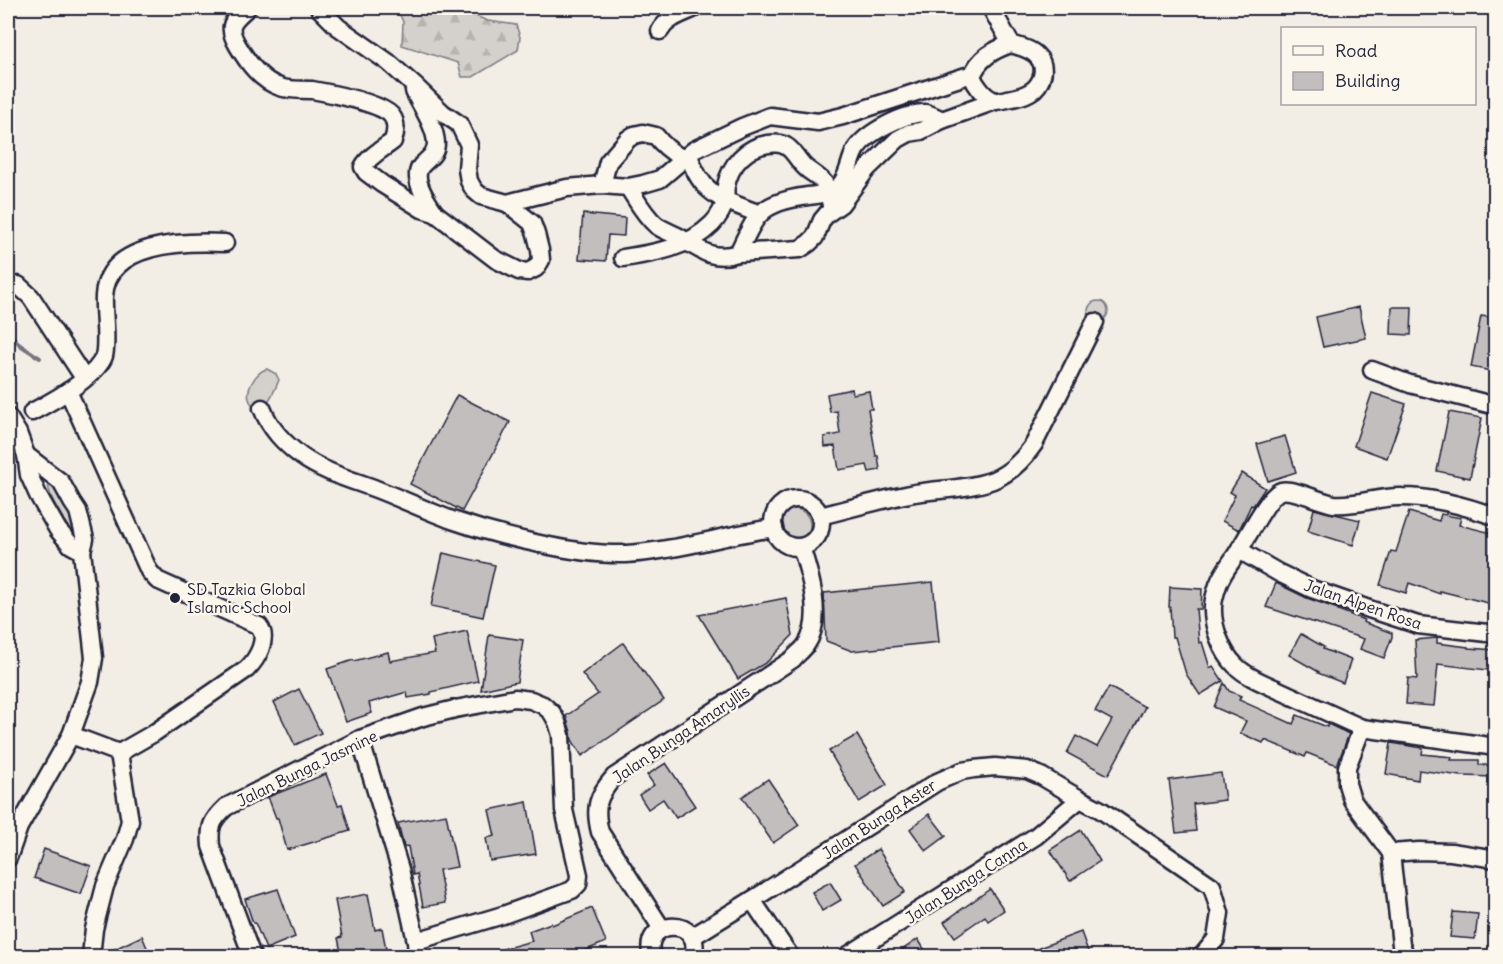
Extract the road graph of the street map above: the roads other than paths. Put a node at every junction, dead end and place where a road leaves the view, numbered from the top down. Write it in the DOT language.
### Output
graph roads {
  1 [pos="247,8"];
  2 [pos="319,8"];
  3 [pos="695,8"];
  4 [pos="991,8"];
  5 [pos="660,31"];
  6 [pos="1011,44"];
  7 [pos="972,76"];
  8 [pos="995,101"];
  9 [pos="436,116"];
  10 [pos="942,120"];
  11 [pos="686,157"];
  12 [pos="602,185"];
  13 [pos="628,187"];
  14 [pos="827,191"];
  15 [pos="725,201"];
  16 [pos="507,203"];
  17 [pos="832,210"];
  18 [pos="435,213"];
  19 [pos="760,214"];
  20 [pos="686,242"];
  21 [pos="225,243"];
  22 [pos="738,254"];
  23 [pos="624,258"];
  24 [pos="18,285"];
  25 [pos="1095,322"];
  26 [pos="1372,370"];
  27 [pos="84,378"];
  28 [pos="68,391"];
  29 [pos="1496,406"];
  30 [pos="262,408"];
  31 [pos="32,412"];
  32 [pos="8,417"];
  33 [pos="26,455"];
  34 [pos="820,516"];
  35 [pos="1496,517"];
  36 [pos="774,528"];
  37 [pos="801,546"];
  38 [pos="1239,550"];
  39 [pos="82,551"];
  40 [pos="1496,634"];
  41 [pos="1362,728"];
  42 [pos="71,735"];
  43 [pos="360,739"];
  44 [pos="1496,747"];
  45 [pos="119,753"];
  46 [pos="1080,799"];
  47 [pos="1391,852"];
  48 [pos="8,858"];
  49 [pos="1496,859"];
  50 [pos="752,900"];
  51 [pos="662,929"];
  52 [pos="692,937"];
  53 [pos="416,949"];
  54 [pos="1406,956"];
  55 [pos="91,957"];
  56 [pos="252,957"];
  57 [pos="652,957"];
  58 [pos="693,957"];
  59 [pos="790,957"];
  60 [pos="847,957"];
  61 [pos="1202,957"];
  1 -- 18 [label="street"];
  2 -- 9 [label="street"];
  3 -- 5 [label="street"];
  4 -- 6 [label="street"];
  6 -- 7 [label="street"];
  6 -- 8 [label="street"];
  7 -- 8 [label="street"];
  7 -- 11 [label="street"];
  8 -- 10 [label="street"];
  9 -- 16 [label="street"];
  9 -- 18 [label="street"];
  10 -- 14 [label="street"];
  10 -- 17 [label="street"];
  11 -- 12 [label="street"];
  11 -- 13 [label="street"];
  11 -- 15 [label="street"];
  12 -- 13 [label="street"];
  12 -- 16 [label="street"];
  13 -- 20 [label="street"];
  14 -- 15 [label="street"];
  14 -- 17 [label="street"];
  14 -- 19 [label="street"];
  15 -- 19 [label="street"];
  15 -- 20 [label="street"];
  16 -- 18 [label="street"];
  17 -- 22 [label="street"];
  19 -- 22 [label="street"];
  20 -- 22 [label="street"];
  20 -- 23 [label="street"];
  21 -- 27 [label="street"];
  24 -- 27 [label="street"];
  25 -- 34 [label="street"];
  26 -- 29 [label="street"];
  27 -- 28 [label="street"];
  28 -- 31 [label="street"];
  28 -- 45 [label="street"];
  30 -- 36 [label="street"];
  32 -- 33 [label="street"];
  33 -- 39 [label="street"];
  33 -- 39 [label="street"];
  34 -- 36 [label="street"];
  34 -- 37 [label="street"];
  35 -- 38 [label="street"];
  36 -- 37 [label="street"];
  37 -- 51 [label="street, Jalan Bunga Amaryllis"];
  38 -- 40 [label="street, Jalan Alpen Rosa"];
  38 -- 41 [label="street"];
  39 -- 42 [label="street"];
  41 -- 44 [label="street"];
  41 -- 47 [label="street"];
  42 -- 45 [label="street"];
  42 -- 48 [label="street"];
  43 -- 53 [label="street"];
  43 -- 53 [label="street, Jalan Bunga Jasmine"];
  43 -- 56 [label="street, Jalan Bunga Jasmine"];
  45 -- 55 [label="street"];
  46 -- 50 [label="street, Jalan Bunga Aster"];
  46 -- 60 [label="street, Jalan Bunga Canna"];
  46 -- 61 [label="street, Jalan Bunga Aster"];
  47 -- 49 [label="street"];
  47 -- 54 [label="street"];
  50 -- 52 [label="street, Jalan Bunga Aster"];
  50 -- 59 [label="street"];
  51 -- 52 [label="street"];
  51 -- 57 [label="street"];
  52 -- 58 [label="street"];
}
